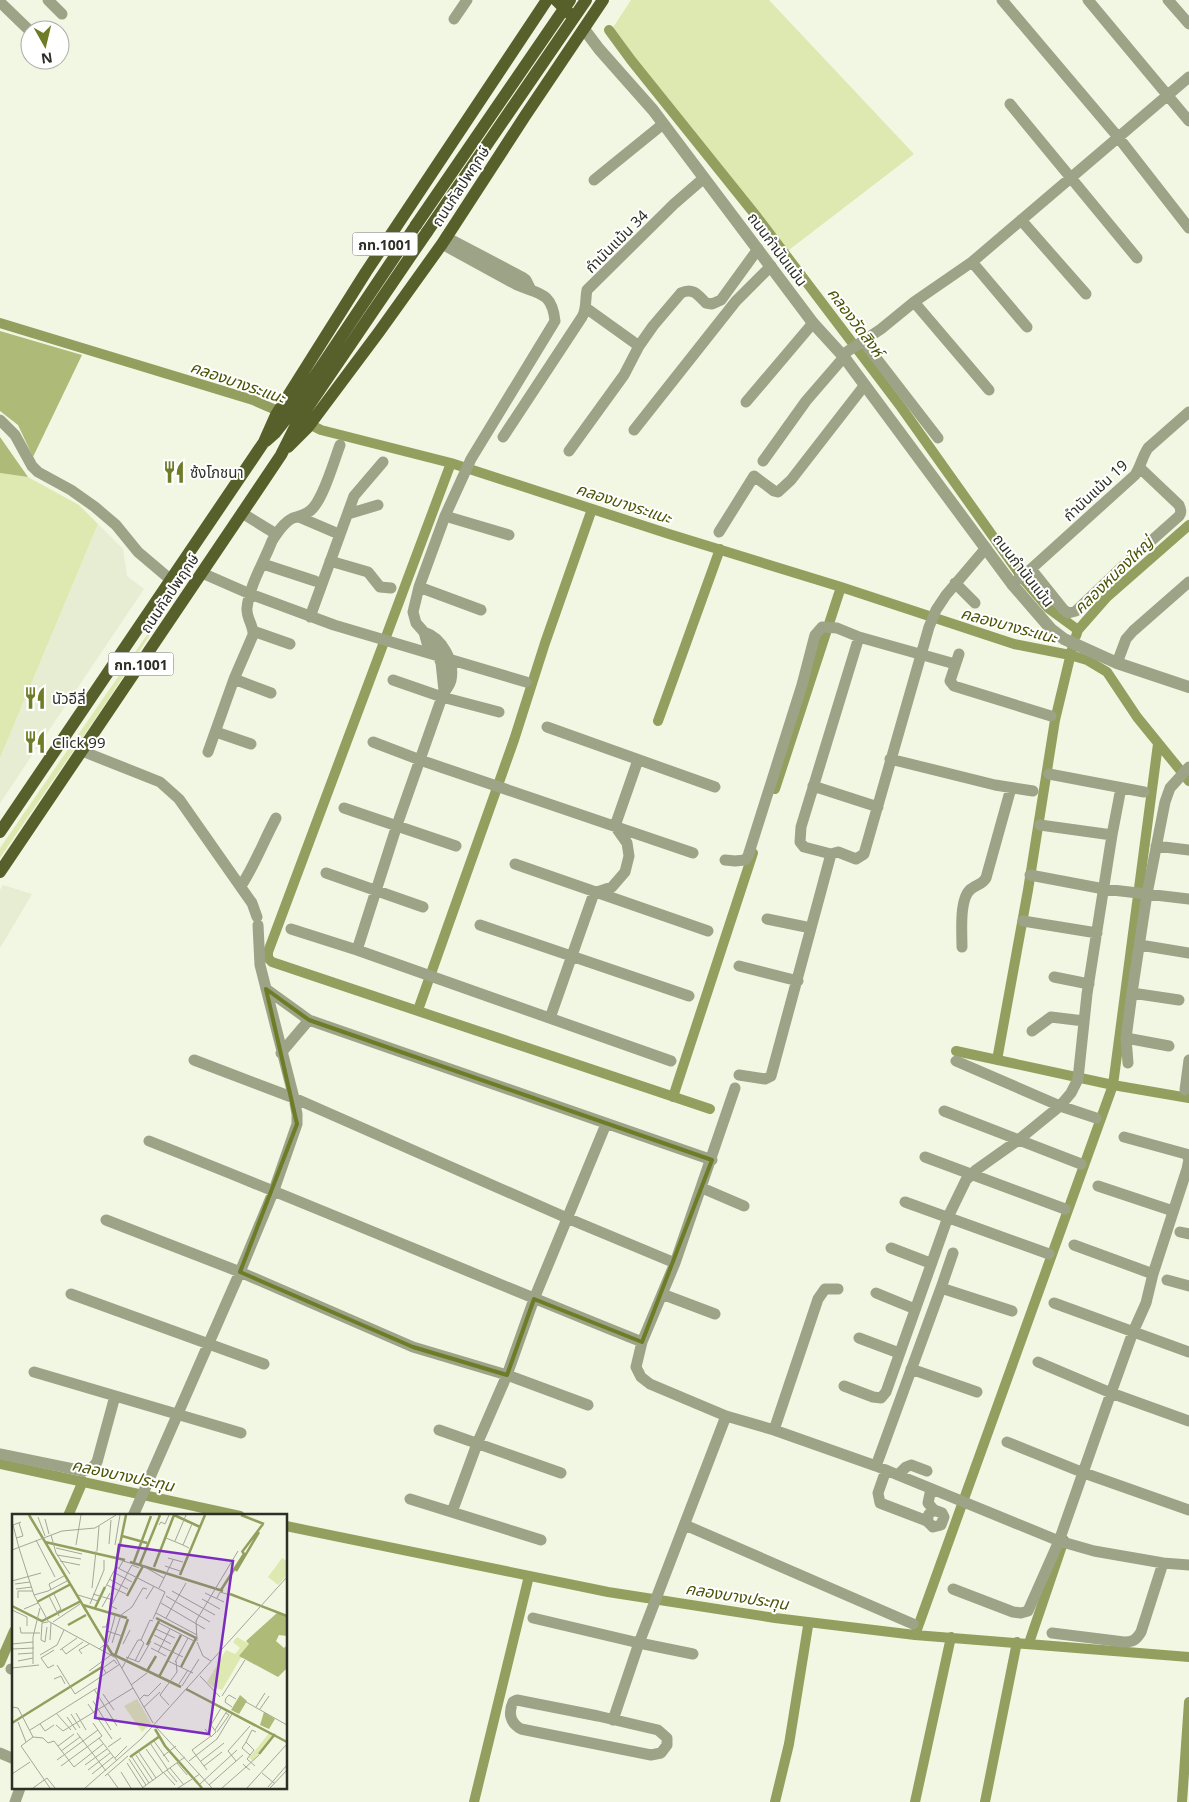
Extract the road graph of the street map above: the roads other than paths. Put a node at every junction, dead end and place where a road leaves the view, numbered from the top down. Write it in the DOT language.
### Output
graph roads {
  1 [pos="48,0"];
  2 [pos="467,0"];
  3 [pos="547,0"];
  4 [pos="556,0"];
  5 [pos="570,0"];
  6 [pos="586,0"];
  7 [pos="603,0"];
  8 [pos="1002,0"];
  9 [pos="1088,0"];
  10 [pos="1168,0"];
  11 [pos="0,2"];
  12 [pos="62,14"];
  13 [pos="454,19"];
  14 [pos="20,21"];
  15 [pos="1189,24"];
  16 [pos="584,29"];
  17 [pos="1189,77"];
  18 [pos="488,88"];
  19 [pos="1167,96"];
  20 [pos="1010,104"];
  21 [pos="524,116"];
  22 [pos="1189,121"];
  23 [pos="663,124"];
  24 [pos="1118,137"];
  25 [pos="704,178"];
  26 [pos="1070,178"];
  27 [pos="594,180"];
  28 [pos="1021,220"];
  29 [pos="421,228"];
  30 [pos="1189,228"];
  31 [pos="444,240"];
  32 [pos="758,249"];
  33 [pos="1137,258"];
  34 [pos="972,262"];
  35 [pos="771,266"];
  36 [pos="1086,294"];
  37 [pos="914,302"];
  38 [pos="586,308"];
  39 [pos="813,323"];
  40 [pos="1027,327"];
  41 [pos="639,346"];
  42 [pos="852,349"];
  43 [pos="864,386"];
  44 [pos="988,390"];
  45 [pos="746,402"];
  46 [pos="300,408"];
  47 [pos="1187,417"];
  48 [pos="0,420"];
  49 [pos="292,421"];
  50 [pos="634,430"];
  51 [pos="503,437"];
  52 [pos="938,438"];
  53 [pos="340,446"];
  54 [pos="569,451"];
  55 [pos="763,461"];
  56 [pos="383,462"];
  57 [pos="1141,464"];
  58 [pos="1164,482"];
  59 [pos="378,505"];
  60 [pos="242,513"];
  61 [pos="348,514"];
  62 [pos="445,516"];
  63 [pos="299,517"];
  64 [pos="334,532"];
  65 [pos="719,532"];
  66 [pos="276,534"];
  67 [pos="509,535"];
  68 [pos="986,548"];
  69 [pos="330,561"];
  70 [pos="263,564"];
  71 [pos="202,572"];
  72 [pos="1023,576"];
  73 [pos="171,580"];
  74 [pos="315,581"];
  75 [pos="1189,582"];
  76 [pos="955,583"];
  77 [pos="419,587"];
  78 [pos="391,588"];
  79 [pos="250,594"];
  80 [pos="975,603"];
  81 [pos="481,610"];
  82 [pos="310,616"];
  83 [pos="253,631"];
  84 [pos="424,632"];
  85 [pos="859,637"];
  86 [pos="290,644"];
  87 [pos="921,653"];
  88 [pos="438,655"];
  89 [pos="450,659"];
  90 [pos="1117,663"];
  91 [pos="234,679"];
  92 [pos="392,680"];
  93 [pos="526,682"];
  94 [pos="1189,687"];
  95 [pos="271,693"];
  96 [pos="443,694"];
  97 [pos="499,712"];
  98 [pos="1051,716"];
  99 [pos="547,728"];
  100 [pos="216,732"];
  101 [pos="373,742"];
  102 [pos="250,744"];
  103 [pos="82,751"];
  104 [pos="208,752"];
  105 [pos="890,759"];
  106 [pos="420,760"];
  107 [pos="638,760"];
  108 [pos="1189,767"];
  109 [pos="1049,774"];
  110 [pos="813,786"];
  111 [pos="715,787"];
  112 [pos="1011,788"];
  113 [pos="1121,788"];
  114 [pos="1033,791"];
  115 [pos="1144,792"];
  116 [pos="878,807"];
  117 [pos="344,808"];
  118 [pos="276,818"];
  119 [pos="397,825"];
  120 [pos="1040,825"];
  121 [pos="615,826"];
  122 [pos="0,832"];
  123 [pos="1112,835"];
  124 [pos="456,846"];
  125 [pos="1156,846"];
  126 [pos="1189,850"];
  127 [pos="693,853"];
  128 [pos="831,854"];
  129 [pos="725,860"];
  130 [pos="515,864"];
  131 [pos="0,872"];
  132 [pos="326,873"];
  133 [pos="1030,875"];
  134 [pos="241,886"];
  135 [pos="1104,889"];
  136 [pos="376,890"];
  137 [pos="594,893"];
  138 [pos="1138,893"];
  139 [pos="1189,899"];
  140 [pos="423,906"];
  141 [pos="767,919"];
  142 [pos="1023,921"];
  143 [pos="480,924"];
  144 [pos="812,928"];
  145 [pos="291,929"];
  146 [pos="708,931"];
  147 [pos="1097,933"];
  148 [pos="1140,945"];
  149 [pos="962,947"];
  150 [pos="357,950"];
  151 [pos="1189,953"];
  152 [pos="571,956"];
  153 [pos="739,966"];
  154 [pos="1054,977"];
  155 [pos="798,981"];
  156 [pos="1089,984"];
  157 [pos="266,989"];
  158 [pos="1132,993"];
  159 [pos="689,996"];
  160 [pos="1179,1000"];
  161 [pos="550,1018"];
  162 [pos="309,1020"];
  163 [pos="1084,1021"];
  164 [pos="1032,1030"];
  165 [pos="1126,1038"];
  166 [pos="1169,1046"];
  167 [pos="281,1053"];
  168 [pos="194,1060"];
  169 [pos="671,1060"];
  170 [pos="1189,1060"];
  171 [pos="956,1061"];
  172 [pos="1128,1063"];
  173 [pos="739,1075"];
  174 [pos="735,1088"];
  175 [pos="1185,1090"];
  176 [pos="294,1098"];
  177 [pos="1060,1106"];
  178 [pos="944,1111"];
  179 [pos="1096,1118"];
  180 [pos="606,1124"];
  181 [pos="1124,1137"];
  182 [pos="149,1140"];
  183 [pos="1017,1141"];
  184 [pos="925,1157"];
  185 [pos="712,1160"];
  186 [pos="1081,1164"];
  187 [pos="972,1174"];
  188 [pos="1098,1186"];
  189 [pos="702,1188"];
  190 [pos="274,1190"];
  191 [pos="905,1202"];
  192 [pos="744,1206"];
  193 [pos="1065,1209"];
  194 [pos="1173,1211"];
  195 [pos="948,1217"];
  196 [pos="567,1218"];
  197 [pos="106,1220"];
  198 [pos="1074,1245"];
  199 [pos="891,1248"];
  200 [pos="953,1253"];
  201 [pos="1049,1254"];
  202 [pos="675,1263"];
  203 [pos="930,1263"];
  204 [pos="240,1272"];
  205 [pos="1153,1274"];
  206 [pos="1167,1280"];
  207 [pos="1189,1286"];
  208 [pos="941,1288"];
  209 [pos="838,1289"];
  210 [pos="876,1293"];
  211 [pos="70,1294"];
  212 [pos="662,1294"];
  213 [pos="534,1299"];
  214 [pos="1054,1303"];
  215 [pos="915,1309"];
  216 [pos="1012,1311"];
  217 [pos="715,1314"];
  218 [pos="1133,1332"];
  219 [pos="859,1338"];
  220 [pos="642,1342"];
  221 [pos="208,1344"];
  222 [pos="1189,1352"];
  223 [pos="899,1353"];
  224 [pos="1038,1362"];
  225 [pos="264,1364"];
  226 [pos="910,1369"];
  227 [pos="34,1372"];
  228 [pos="507,1375"];
  229 [pos="844,1386"];
  230 [pos="977,1392"];
  231 [pos="1111,1393"];
  232 [pos="115,1396"];
  233 [pos="588,1405"];
  234 [pos="178,1414"];
  235 [pos="726,1416"];
  236 [pos="1189,1420"];
  237 [pos="439,1430"];
  238 [pos="774,1430"];
  239 [pos="242,1433"];
  240 [pos="1007,1442"];
  241 [pos="477,1444"];
  242 [pos="0,1454"];
  243 [pos="881,1468"];
  244 [pos="927,1471"];
  245 [pos="561,1473"];
  246 [pos="1084,1473"];
  247 [pos="898,1475"];
  248 [pos="931,1489"];
  249 [pos="410,1499"];
  250 [pos="1189,1510"];
  251 [pos="452,1512"];
  252 [pos="134,1514"];
  253 [pos="685,1525"];
  254 [pos="541,1540"];
  255 [pos="1060,1541"];
  256 [pos="1163,1563"];
  257 [pos="1189,1565"];
  258 [pos="953,1589"];
  259 [pos="533,1618"];
  260 [pos="913,1624"];
  261 [pos="1052,1633"];
  262 [pos="639,1643"];
  263 [pos="693,1654"];
  264 [pos="613,1720"];
  265 [pos="0,1753"];
  266 [pos="12,1758"];
  267 [pos="19,1790"];
  268 [pos="15,1802"];
  1 -- 12 [label="street"];
  2 -- 13 [label="street"];
  3 -- 18 [label="main road, ถนนกัลปพฤกษ์ / กท.1001"];
  4 -- 16 [label="main road"];
  5 -- 29 [label="main road, ถนนกัลปพฤกษ์ / กท.1001, bridge"];
  6 -- 29 [label="main road, ถนนกัลปพฤกษ์ / กท.1001, bridge"];
  7 -- 16 [label="main road, ถนนกัลปพฤกษ์ / กท.1001"];
  8 -- 24 [label="street"];
  9 -- 19 [label="street"];
  10 -- 15 [label="street"];
  11 -- 14 [label="street"];
  16 -- 21 [label="main road, ถนนกัลปพฤกษ์ / กท.1001"];
  16 -- 23 [label="street, ถนนกำนันแม้น"];
  17 -- 19 [label="street"];
  18 -- 21 [label="main road"];
  18 -- 46 [label="main road, ถนนกัลปพฤกษ์ / กท.1001"];
  19 -- 22 [label="street"];
  19 -- 24 [label="street"];
  20 -- 26 [label="street"];
  21 -- 31 [label="main road, ถนนกัลปพฤกษ์ / กท.1001"];
  23 -- 25 [label="street, ถนนกำนันแม้น"];
  23 -- 27 [label="street"];
  24 -- 26 [label="street"];
  24 -- 30 [label="street"];
  25 -- 32 [label="street, ถนนกำนันแม้น"];
  25 -- 38 [label="street, กำนันแม้น 34"];
  26 -- 28 [label="street"];
  26 -- 33 [label="street"];
  28 -- 34 [label="street"];
  28 -- 36 [label="street"];
  29 -- 46 [label="main road, ถนนกัลปพฤกษ์ / กท.1001"];
  31 -- 46 [label="main road, ถนนกัลปพฤกษ์ / กท.1001"];
  31 -- 62 [label="street"];
  32 -- 35 [label="street, ถนนกำนันแม้น"];
  32 -- 41 [label="street"];
  34 -- 37 [label="street"];
  34 -- 40 [label="street"];
  35 -- 39 [label="street, ถนนกำนันแม้น"];
  35 -- 50 [label="street"];
  37 -- 42 [label="street"];
  37 -- 44 [label="street"];
  38 -- 41 [label="street"];
  38 -- 51 [label="street, กำนันแม้น 34"];
  39 -- 42 [label="street, ถนนกำนันแม้น"];
  39 -- 45 [label="street"];
  41 -- 54 [label="street"];
  42 -- 43 [label="street, ถนนกำนันแม้น"];
  42 -- 52 [label="street"];
  42 -- 55 [label="street"];
  43 -- 65 [label="street"];
  43 -- 68 [label="street, ถนนกำนันแม้น"];
  46 -- 49 [label="main road, ถนนกัลปพฤกษ์ / กท.1001"];
  46 -- 49 [label="main road, ถนนกัลปพฤกษ์ / กท.1001"];
  47 -- 57 [label="street, กำนันแม้น 19"];
  48 -- 73 [label="street"];
  49 -- 60 [label="main road, ถนนกัลปพฤกษ์ / กท.1001"];
  49 -- 73 [label="main road, ถนนกัลปพฤกษ์ / กท.1001"];
  53 -- 63 [label="street"];
  56 -- 61 [label="street"];
  57 -- 58 [label="street"];
  57 -- 72 [label="street, กำนันแม้น 19"];
  57 -- 72 [label="street"];
  59 -- 61 [label="street"];
  60 -- 66 [label="street"];
  60 -- 71 [label="main road, ถนนกัลปพฤกษ์ / กท.1001"];
  61 -- 69 [label="street"];
  62 -- 67 [label="street"];
  62 -- 77 [label="street"];
  63 -- 64 [label="street"];
  63 -- 66 [label="street"];
  66 -- 70 [label="street"];
  68 -- 72 [label="street, ถนนกำนันแม้น"];
  68 -- 76 [label="street"];
  69 -- 78 [label="street"];
  69 -- 82 [label="street"];
  70 -- 74 [label="street"];
  70 -- 79 [label="street"];
  71 -- 79 [label="street"];
  71 -- 103 [label="main road, ถนนกัลปพฤกษ์ / กท.1001"];
  72 -- 90 [label="street, ถนนกำนันแม้น"];
  73 -- 122 [label="main road, ถนนกัลปพฤกษ์ / กท.1001"];
  75 -- 90 [label="street"];
  76 -- 80 [label="street"];
  76 -- 87 [label="street"];
  77 -- 81 [label="street"];
  77 -- 84 [label="street"];
  79 -- 82 [label="street"];
  79 -- 83 [label="street"];
  82 -- 88 [label="street"];
  83 -- 86 [label="street"];
  83 -- 91 [label="street"];
  84 -- 88 [label="street"];
  84 -- 89 [label="street"];
  85 -- 87 [label="street"];
  85 -- 110 [label="street"];
  85 -- 129 [label="street"];
  87 -- 98 [label="street"];
  87 -- 105 [label="street"];
  88 -- 89 [label="street"];
  88 -- 96 [label="street"];
  89 -- 93 [label="street"];
  89 -- 96 [label="street"];
  90 -- 94 [label="street, ถนนกำนันแม้น"];
  91 -- 95 [label="street"];
  91 -- 100 [label="street"];
  92 -- 96 [label="street"];
  96 -- 97 [label="street"];
  96 -- 106 [label="street"];
  99 -- 107 [label="street"];
  100 -- 102 [label="street"];
  100 -- 104 [label="street"];
  101 -- 106 [label="street"];
  103 -- 131 [label="main road, ถนนกัลปพฤกษ์ / กท.1001"];
  103 -- 134 [label="street"];
  105 -- 112 [label="street"];
  105 -- 116 [label="street"];
  106 -- 119 [label="street"];
  106 -- 121 [label="street"];
  107 -- 111 [label="street"];
  107 -- 121 [label="street"];
  108 -- 125 [label="street"];
  109 -- 113 [label="street"];
  110 -- 116 [label="street"];
  110 -- 128 [label="street"];
  112 -- 114 [label="street"];
  112 -- 149 [label="street"];
  113 -- 115 [label="street"];
  113 -- 123 [label="street"];
  116 -- 128 [label="street"];
  117 -- 119 [label="street"];
  118 -- 134 [label="street"];
  119 -- 124 [label="street"];
  119 -- 136 [label="street"];
  120 -- 123 [label="street"];
  121 -- 127 [label="street"];
  121 -- 137 [label="street"];
  123 -- 135 [label="street"];
  125 -- 126 [label="street"];
  125 -- 138 [label="street"];
  128 -- 144 [label="street"];
  130 -- 137 [label="street"];
  132 -- 136 [label="street"];
  133 -- 135 [label="street"];
  134 -- 157 [label="street"];
  135 -- 138 [label="street"];
  135 -- 147 [label="street"];
  136 -- 140 [label="street"];
  136 -- 150 [label="street"];
  137 -- 146 [label="street"];
  137 -- 152 [label="street"];
  138 -- 139 [label="street"];
  138 -- 148 [label="street"];
  141 -- 144 [label="street"];
  142 -- 147 [label="street"];
  143 -- 152 [label="street"];
  144 -- 155 [label="street"];
  145 -- 150 [label="street"];
  147 -- 156 [label="street"];
  148 -- 151 [label="street"];
  148 -- 158 [label="street"];
  150 -- 161 [label="street"];
  152 -- 159 [label="street"];
  152 -- 161 [label="street"];
  153 -- 155 [label="street"];
  154 -- 156 [label="street"];
  155 -- 173 [label="street"];
  156 -- 163 [label="street"];
  157 -- 162 [label="street"];
  157 -- 167 [label="street"];
  158 -- 160 [label="street"];
  158 -- 165 [label="street"];
  161 -- 169 [label="street"];
  162 -- 167 [label="street"];
  162 -- 180 [label="street"];
  163 -- 164 [label="street"];
  163 -- 177 [label="street"];
  165 -- 166 [label="street"];
  165 -- 172 [label="street"];
  167 -- 176 [label="street"];
  168 -- 176 [label="street"];
  170 -- 175 [label="street"];
  171 -- 177 [label="street"];
  174 -- 185 [label="street"];
  176 -- 190 [label="street"];
  176 -- 196 [label="street"];
  177 -- 179 [label="street"];
  177 -- 183 [label="street"];
  178 -- 183 [label="street"];
  180 -- 185 [label="street"];
  180 -- 196 [label="street"];
  181 -- 194 [label="street"];
  182 -- 190 [label="street"];
  183 -- 186 [label="street"];
  183 -- 187 [label="street"];
  184 -- 187 [label="street"];
  185 -- 189 [label="street"];
  187 -- 193 [label="street"];
  187 -- 195 [label="street"];
  188 -- 194 [label="street"];
  189 -- 192 [label="street"];
  189 -- 202 [label="street"];
  190 -- 204 [label="street"];
  190 -- 213 [label="street"];
  191 -- 195 [label="street"];
  194 -- 205 [label="street"];
  195 -- 201 [label="street"];
  195 -- 203 [label="street"];
  196 -- 202 [label="street"];
  196 -- 213 [label="street"];
  197 -- 204 [label="street"];
  198 -- 205 [label="street"];
  199 -- 203 [label="street"];
  200 -- 208 [label="street"];
  202 -- 212 [label="street"];
  203 -- 215 [label="street"];
  204 -- 221 [label="street"];
  204 -- 228 [label="street"];
  205 -- 218 [label="street"];
  206 -- 207 [label="street"];
  208 -- 216 [label="street"];
  208 -- 226 [label="street"];
  209 -- 238 [label="street"];
  210 -- 215 [label="street"];
  211 -- 221 [label="street"];
  212 -- 217 [label="street"];
  212 -- 220 [label="street"];
  213 -- 220 [label="street"];
  213 -- 228 [label="street"];
  214 -- 218 [label="street"];
  215 -- 223 [label="street"];
  218 -- 222 [label="street"];
  218 -- 231 [label="street"];
  219 -- 223 [label="street"];
  220 -- 235 [label="street"];
  221 -- 225 [label="street"];
  221 -- 234 [label="street"];
  223 -- 229 [label="street"];
  224 -- 231 [label="street"];
  226 -- 230 [label="street"];
  226 -- 243 [label="street"];
  227 -- 232 [label="street"];
  228 -- 233 [label="street"];
  228 -- 241 [label="street"];
  231 -- 236 [label="street"];
  231 -- 246 [label="street"];
  232 -- 234 [label="street"];
  232 -- 242 [label="street"];
  234 -- 239 [label="street"];
  234 -- 252 [label="street"];
  235 -- 238 [label="street"];
  235 -- 253 [label="street"];
  237 -- 241 [label="street"];
  238 -- 243 [label="street"];
  240 -- 246 [label="street"];
  241 -- 245 [label="street"];
  241 -- 251 [label="street"];
  243 -- 247 [label="street"];
  243 -- 248 [label="street"];
  244 -- 247 [label="street"];
  246 -- 250 [label="street"];
  246 -- 255 [label="street"];
  247 -- 248 [label="street"];
  248 -- 255 [label="street"];
  249 -- 251 [label="street"];
  251 -- 254 [label="street"];
  253 -- 260 [label="street"];
  253 -- 262 [label="street"];
  255 -- 256 [label="street"];
  255 -- 258 [label="street"];
  256 -- 257 [label="street"];
  256 -- 261 [label="street"];
  259 -- 262 [label="street"];
  262 -- 263 [label="street"];
  262 -- 264 [label="street"];
  264 -- 264 [label="street"];
  265 -- 266 [label="street"];
  267 -- 268 [label="street"];
}
